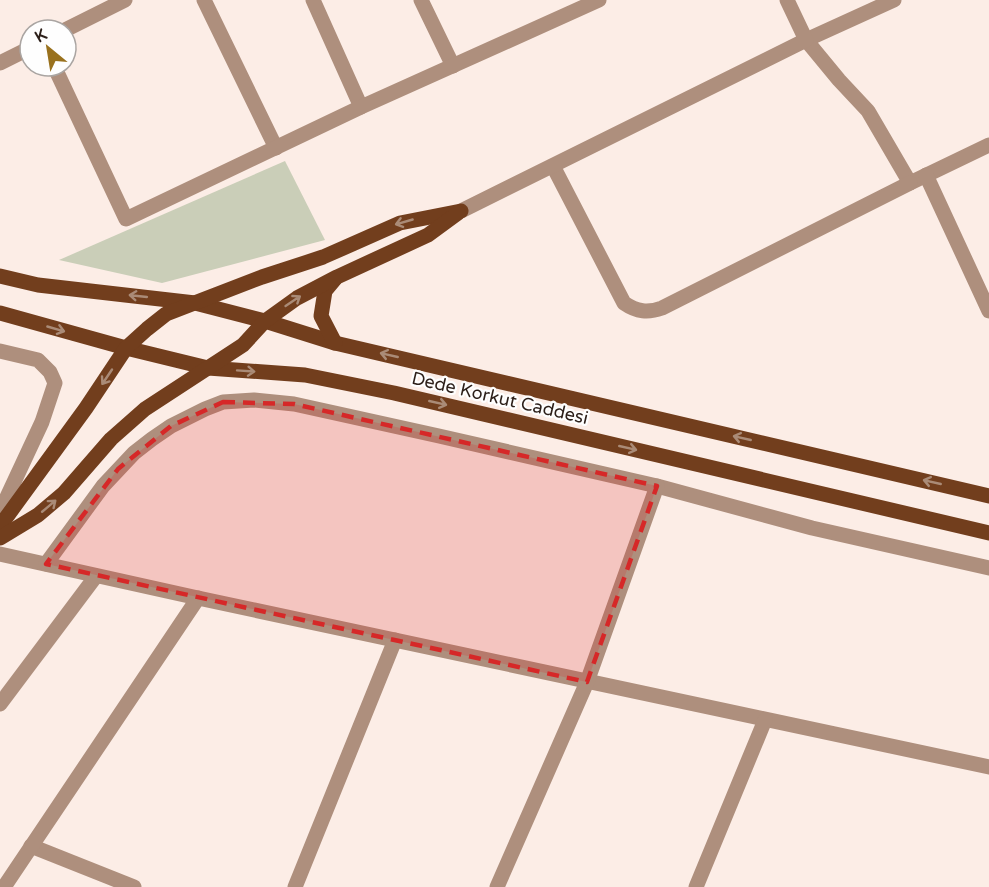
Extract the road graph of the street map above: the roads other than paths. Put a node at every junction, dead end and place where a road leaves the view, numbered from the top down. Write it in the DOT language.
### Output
graph roads {
  1 [pos="125,0"];
  2 [pos="204,0"];
  3 [pos="313,0"];
  4 [pos="421,0"];
  5 [pos="599,0"];
  6 [pos="787,0"];
  7 [pos="894,0"];
  8 [pos="78,24"];
  9 [pos="806,40"];
  10 [pos="18,54"];
  11 [pos="0,63"];
  12 [pos="453,66"];
  13 [pos="60,78"];
  14 [pos="361,107"];
  15 [pos="989,145"];
  16 [pos="276,148"];
  17 [pos="553,166"];
  18 [pos="926,175"];
  19 [pos="909,183"];
  20 [pos="461,211"];
  21 [pos="0,276"];
  22 [pos="337,277"];
  23 [pos="195,303"];
  24 [pos="989,311"];
  25 [pos="0,313"];
  26 [pos="265,321"];
  27 [pos="335,343"];
  28 [pos="126,348"];
  29 [pos="0,351"];
  30 [pos="208,368"];
  31 [pos="657,486"];
  32 [pos="989,496"];
  33 [pos="0,512"];
  34 [pos="0,526"];
  35 [pos="989,533"];
  36 [pos="0,538"];
  37 [pos="0,554"];
  38 [pos="46,564"];
  39 [pos="989,568"];
  40 [pos="96,576"];
  41 [pos="198,598"];
  42 [pos="395,640"];
  43 [pos="587,682"];
  44 [pos="0,704"];
  45 [pos="765,720"];
  46 [pos="989,767"];
  47 [pos="31,846"];
  48 [pos="4,887"];
  49 [pos="134,887"];
  50 [pos="296,887"];
  51 [pos="497,887"];
  52 [pos="696,887"];
  1 -- 8 [label="street"];
  2 -- 16 [label="street"];
  3 -- 14 [label="street"];
  4 -- 12 [label="street"];
  5 -- 12 [label="street"];
  6 -- 9 [label="street"];
  7 -- 9 [label="street"];
  9 -- 17 [label="street"];
  9 -- 19 [label="street"];
  10 -- 11 [label="street"];
  12 -- 14 [label="street"];
  13 -- 16 [label="street"];
  14 -- 16 [label="street"];
  15 -- 18 [label="street"];
  17 -- 19 [label="street"];
  17 -- 20 [label="street"];
  18 -- 19 [label="street"];
  18 -- 24 [label="street"];
  20 -- 22 [label="main road"];
  20 -- 23 [label="main road, one-way"];
  23 -- 21 [label="main road, Dede Korkut Caddesi, one-way"];
  26 -- 22 [label="main road, one-way"];
  22 -- 27 [label="main road"];
  23 -- 26 [label="main road, Dede Korkut Caddesi"];
  23 -- 28 [label="main road"];
  25 -- 28 [label="main road, Dede Korkut Caddesi, one-way"];
  26 -- 27 [label="main road, Dede Korkut Caddesi"];
  26 -- 30 [label="main road"];
  32 -- 27 [label="main road, Dede Korkut Caddesi, one-way"];
  28 -- 30 [label="main road, Dede Korkut Caddesi"];
  28 -- 34 [label="main road, one-way"];
  29 -- 33 [label="street"];
  30 -- 35 [label="main road, Dede Korkut Caddesi, one-way"];
  36 -- 30 [label="main road, one-way"];
  31 -- 38 [label="street"];
  31 -- 39 [label="street"];
  31 -- 43 [label="street"];
  37 -- 38 [label="street"];
  38 -- 40 [label="street"];
  40 -- 41 [label="street"];
  40 -- 44 [label="street"];
  41 -- 42 [label="street"];
  41 -- 47 [label="street"];
  42 -- 43 [label="street"];
  42 -- 50 [label="street"];
  43 -- 45 [label="street"];
  43 -- 51 [label="street"];
  45 -- 46 [label="street"];
  45 -- 52 [label="street"];
  47 -- 48 [label="street"];
  47 -- 49 [label="street"];
}
